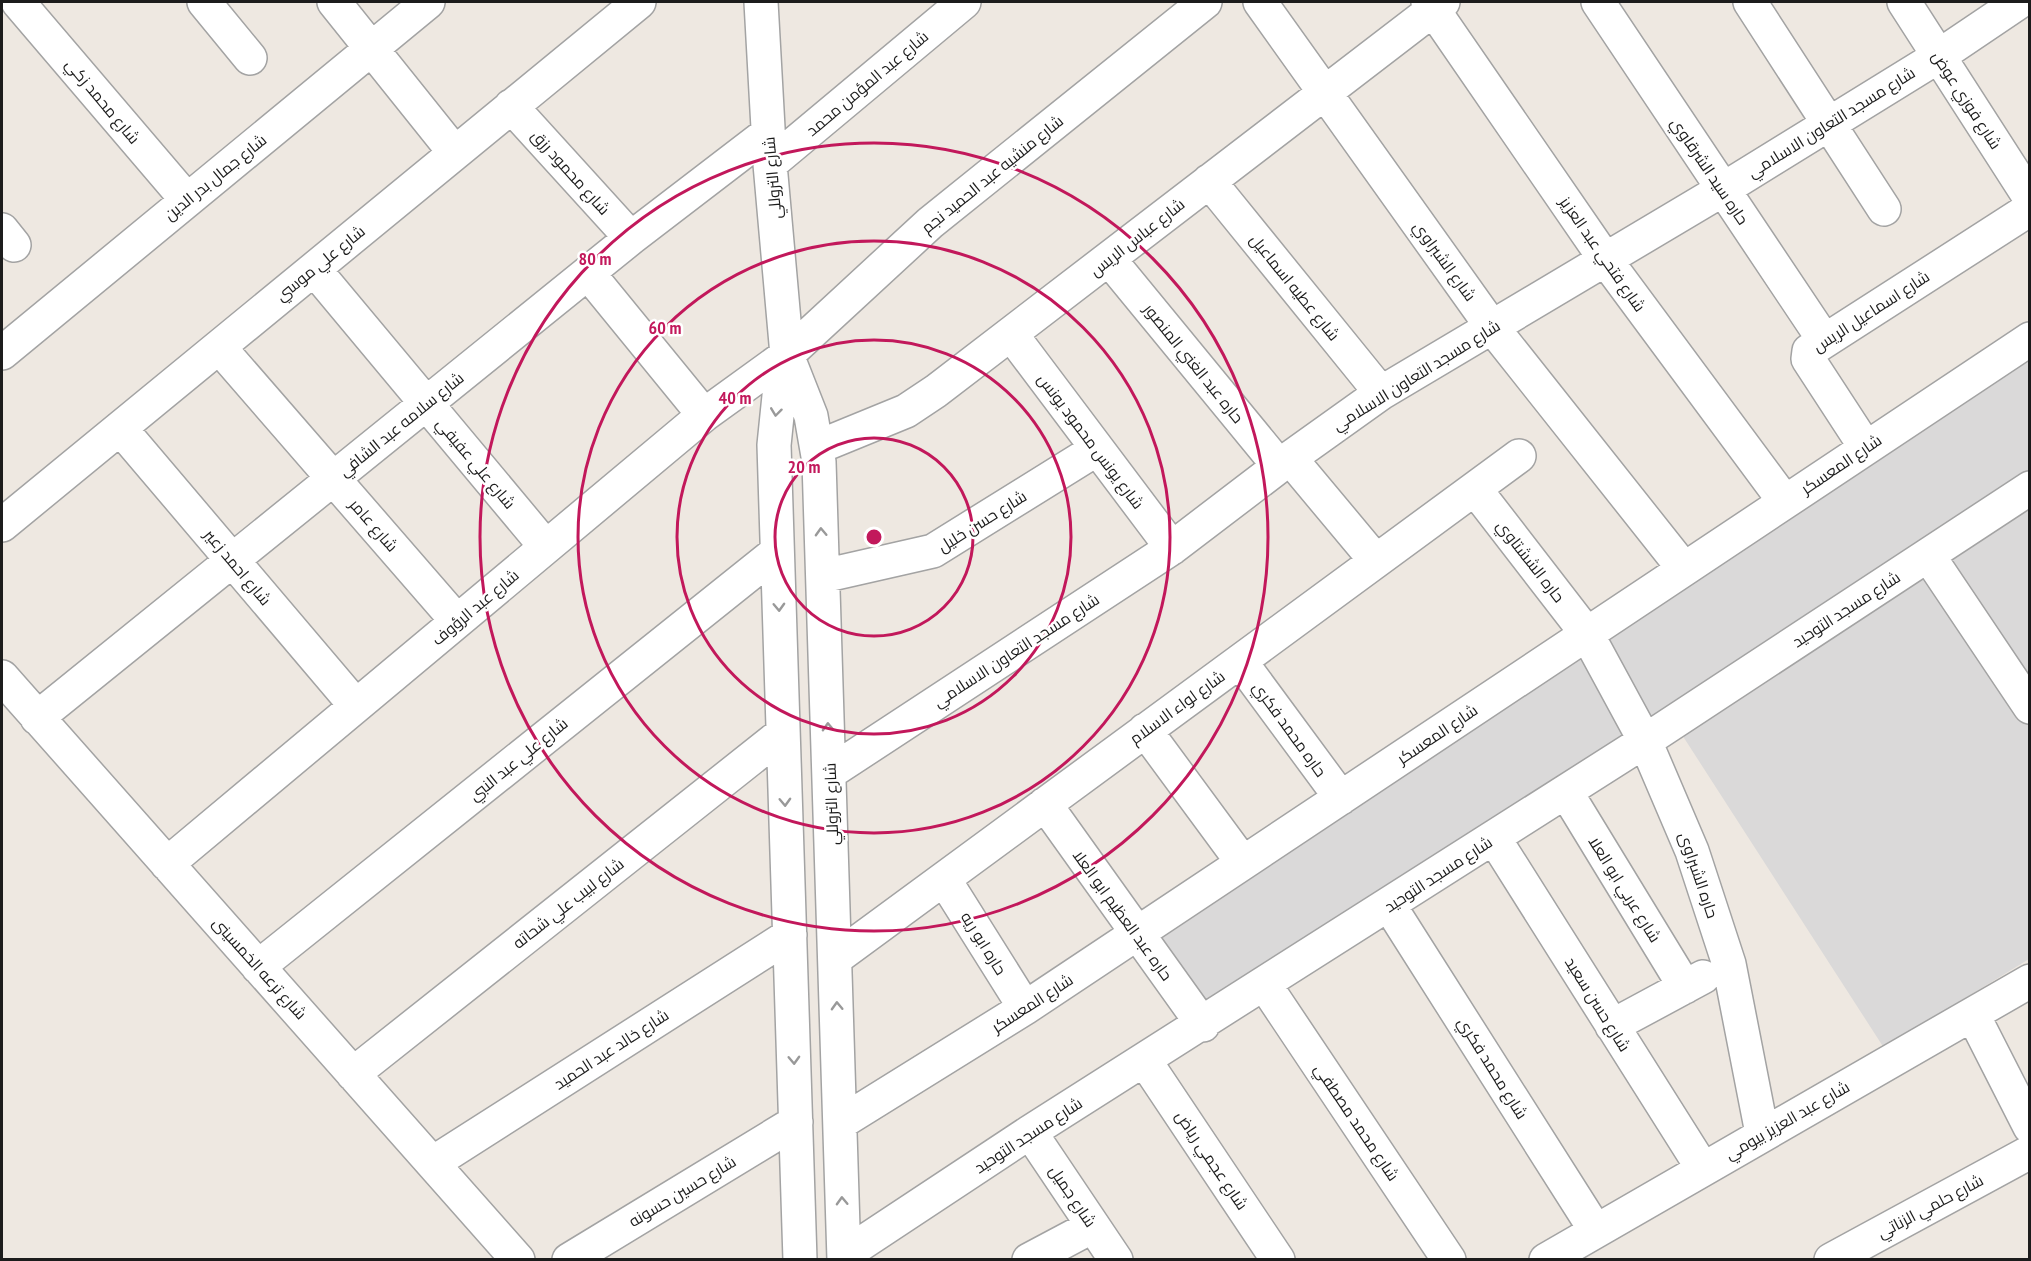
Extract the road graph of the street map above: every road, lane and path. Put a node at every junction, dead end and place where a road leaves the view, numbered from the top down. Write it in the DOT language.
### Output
graph roads {
  1 [pos="18,2"];
  2 [pos="204,2"];
  3 [pos="334,2"];
  4 [pos="428,2"];
  5 [pos="639,2"];
  6 [pos="761,2"];
  7 [pos="964,2"];
  8 [pos="1205,2"];
  9 [pos="1260,2"];
  10 [pos="1598,2"];
  11 [pos="1750,2"];
  12 [pos="1904,2"];
  13 [pos="2019,2"];
  14 [pos="1434,4"];
  15 [pos="371,48"];
  16 [pos="1939,56"];
  17 [pos="250,58"];
  18 [pos="1324,92"];
  19 [pos="511,106"];
  20 [pos="1829,124"];
  21 [pos="769,149"];
  22 [pos="455,153"];
  23 [pos="1209,181"];
  24 [pos="1722,190"];
  25 [pos="2030,198"];
  26 [pos="187,200"];
  27 [pos="1884,209"];
  28 [pos="2030,209"];
  29 [pos="631,238"];
  30 [pos="1109,259"];
  31 [pos="1605,259"];
  32 [pos="314,268"];
  33 [pos="588,273"];
  34 [pos="1492,327"];
  35 [pos="1011,334"];
  36 [pos="2030,339"];
  37 [pos="1824,340"];
  38 [pos="219,346"];
  39 [pos="2,353"];
  40 [pos="787,355"];
  41 [pos="1381,393"];
  42 [pos="426,403"];
  43 [pos="704,415"];
  44 [pos="120,428"];
  45 [pos="818,447"];
  46 [pos="1866,448"];
  47 [pos="1097,449"];
  48 [pos="1519,456"];
  49 [pos="1285,462"];
  50 [pos="334,478"];
  51 [pos="2030,488"];
  52 [pos="1475,489"];
  53 [pos="1785,502"];
  54 [pos="2,525"];
  55 [pos="546,547"];
  56 [pos="1172,548"];
  57 [pos="777,552"];
  58 [pos="1928,555"];
  59 [pos="232,560"];
  60 [pos="1376,561"];
  61 [pos="1684,569"];
  62 [pos="823,576"];
  63 [pos="457,621"];
  64 [pos="1587,634"];
  65 [pos="1240,661"];
  66 [pos="2,677"];
  67 [pos="2026,696"];
  68 [pos="356,706"];
  69 [pos="37,718"];
  70 [pos="1145,730"];
  71 [pos="783,733"];
  72 [pos="1646,741"];
  73 [pos="830,772"];
  74 [pos="1566,792"];
  75 [pos="1341,798"];
  76 [pos="1044,804"];
  77 [pos="1494,838"];
  78 [pos="1243,863"];
  79 [pos="167,864"];
  80 [pos="944,879"];
  81 [pos="1389,905"];
  82 [pos="1137,934"];
  83 [pos="790,935"];
  84 [pos="836,958"];
  85 [pos="1729,964"];
  86 [pos="258,967"];
  87 [pos="2030,981"];
  88 [pos="1265,985"];
  89 [pos="1685,987"];
  90 [pos="1025,1008"];
  91 [pos="1973,1015"];
  92 [pos="1203,1025"];
  93 [pos="1612,1026"];
  94 [pos="1145,1061"];
  95 [pos="353,1074"];
  96 [pos="796,1122"];
  97 [pos="840,1123"];
  98 [pos="2030,1127"];
  99 [pos="1030,1132"];
  100 [pos="1762,1133"];
  101 [pos="2030,1152"];
  102 [pos="433,1163"];
  103 [pos="1703,1169"];
  104 [pos="1093,1226"];
  105 [pos="1596,1231"];
  106 [pos="844,1257"];
  107 [pos="518,1260"];
  108 [pos="569,1260"];
  109 [pos="800,1260"];
  110 [pos="1029,1260"];
  111 [pos="1116,1260"];
  112 [pos="1278,1260"];
  113 [pos="1449,1260"];
  114 [pos="1546,1260"];
  115 [pos="1831,1260"];
  1 -- 26 [label="street, شارع محمد زكي"];
  2 -- 17 [label="street"];
  3 -- 15 [label="street"];
  4 -- 15 [label="street, شارع جمال بدر الدين"];
  5 -- 19 [label="street, شارع علي موسي"];
  6 -- 21 [label="street, شارع التروللي"];
  7 -- 21 [label="street, شارع عبد المؤمن محمد"];
  8 -- 40 [label="street, شارع منشيه عبد الحميد نجم"];
  9 -- 18 [label="street, شارع الشبراوي"];
  10 -- 24 [label="street, حاره سيد الشرقاوي"];
  11 -- 20 [label="street"];
  12 -- 16 [label="street, شارع فوزي عوض"];
  13 -- 16 [label="street, شارع مسجد التعاون الاسلامي"];
  14 -- 18 [label="street, شارع عباس الريس"];
  14 -- 31 [label="street, شارع فتحي عبد العزيز"];
  15 -- 22 [label="street"];
  15 -- 26 [label="street, شارع جمال بدر الدين"];
  16 -- 20 [label="street, شارع مسجد التعاون الاسلامي"];
  16 -- 25 [label="street, شارع فوزي عوض"];
  18 -- 23 [label="street, شارع عباس الريس"];
  18 -- 34 [label="street, شارع الشبراوي"];
  19 -- 22 [label="street, شارع علي موسي"];
  19 -- 29 [label="street, شارع محمود رزق"];
  20 -- 24 [label="street, شارع مسجد التعاون الاسلامي"];
  20 -- 27 [label="street"];
  21 -- 29 [label="street, شارع سلامه عبد الشافي"];
  21 -- 40 [label="street, شارع التروللي"];
  22 -- 32 [label="street, شارع علي موسي"];
  23 -- 30 [label="street, شارع عباس الريس"];
  23 -- 41 [label="street, شارع عطيه اسماعيل"];
  24 -- 31 [label="street, شارع مسجد التعاون الاسلامي"];
  24 -- 37 [label="street, حاره سيد الشرقاوي"];
  26 -- 39 [label="street, شارع جمال بدر الدين"];
  28 -- 37 [label="street, شارع اسماعيل الريس"];
  29 -- 33 [label="street, شارع سلامه عبد الشافي"];
  30 -- 35 [label="street, شارع عباس الريس"];
  30 -- 49 [label="street, حاره عبد الغني المنصور"];
  31 -- 34 [label="street, شارع مسجد التعاون الاسلامي"];
  31 -- 53 [label="street, شارع فتحي عبد العزيز"];
  32 -- 38 [label="street, شارع علي موسي"];
  32 -- 42 [label="street, شارع علي عفيفي"];
  33 -- 42 [label="street, شارع سلامه عبد الشافي"];
  33 -- 43 [label="street"];
  34 -- 41 [label="street, شارع مسجد التعاون الاسلامي"];
  34 -- 61 [label="street, شارع الشبراوي"];
  35 -- 45 [label="street, شارع عباس الريس"];
  35 -- 47 [label="street, شارع يونس محمود يونس"];
  36 -- 46 [label="street, شارع المعسكر"];
  37 -- 46 [label="street, شارع اسماعيل الريس"];
  38 -- 44 [label="street, شارع علي موسي"];
  38 -- 50 [label="street, شارع عامر"];
  40 -- 43 [label="street, شارع عبد الرؤوف"];
  40 -- 45 [label="street, شارع التروللي"];
  40 -- 57 [label="street, شارع التروللي, one-way"];
  41 -- 49 [label="street, شارع مسجد التعاون الاسلامي"];
  42 -- 50 [label="street, شارع سلامه عبد الشافي"];
  42 -- 55 [label="street, شارع علي عفيفي"];
  43 -- 55 [label="street, شارع عبد الرؤوف"];
  44 -- 54 [label="street, شارع علي موسي"];
  44 -- 59 [label="street, شارع احمد زعير"];
  62 -- 45 [label="street, شارع التروللي, one-way"];
  46 -- 53 [label="street, شارع المعسكر"];
  47 -- 56 [label="street, شارع يونس محمود يونس"];
  47 -- 62 [label="street, شارع حسن خليل"];
  48 -- 52 [label="street, شارع لواء الاسلام"];
  49 -- 56 [label="street, شارع مسجد التعاون الاسلامي"];
  49 -- 60 [label="street, حاره عبد الغني المنصور"];
  50 -- 59 [label="street, شارع سلامه عبد الشافي"];
  50 -- 63 [label="street, شارع عامر"];
  51 -- 58 [label="street, شارع مسجد التوحيد"];
  52 -- 60 [label="street, شارع لواء الاسلام"];
  52 -- 64 [label="street, حاره الششتاوي"];
  53 -- 61 [label="street, شارع المعسكر"];
  55 -- 63 [label="street, شارع عبد الرؤوف"];
  56 -- 73 [label="street, شارع مسجد التعاون الاسلامي"];
  57 -- 71 [label="street, شارع التروللي, one-way"];
  57 -- 86 [label="street, شارع علي عبد النبي"];
  58 -- 67 [label="street"];
  58 -- 72 [label="street, شارع مسجد التوحيد"];
  59 -- 68 [label="street, شارع احمد زعير"];
  59 -- 69 [label="street, شارع سلامه عبد الشافي"];
  60 -- 65 [label="street, شارع لواء الاسلام"];
  61 -- 64 [label="street, شارع المعسكر"];
  73 -- 62 [label="street, شارع التروللي, one-way"];
  63 -- 68 [label="street, شارع عبد الرؤوف"];
  64 -- 72 [label="street, حاره الشبراوى"];
  64 -- 75 [label="street, شارع المعسكر"];
  65 -- 70 [label="street, شارع لواء الاسلام"];
  65 -- 75 [label="street, حاره محمد فكري"];
  66 -- 69 [label="street, شارع ترعه الخمسينى"];
  68 -- 79 [label="street, شارع عبد الرؤوف"];
  69 -- 79 [label="street, شارع ترعه الخمسينى"];
  70 -- 76 [label="street, شارع لواء الاسلام"];
  70 -- 78 [label="street"];
  71 -- 83 [label="street, شارع التروللي, one-way"];
  71 -- 95 [label="street, شارع لبيب علي شحاته"];
  72 -- 74 [label="street, شارع مسجد التوحيد"];
  72 -- 85 [label="street, حاره الشبراوى"];
  73 -- 84 [label="street, شارع التروللي"];
  74 -- 77 [label="street, شارع مسجد التوحيد"];
  74 -- 89 [label="street, شارع عربي ابو العلا"];
  75 -- 78 [label="street, شارع المعسكر"];
  76 -- 80 [label="street, شارع لواء الاسلام"];
  76 -- 82 [label="street, حاره عبد العظيم ابو العلا"];
  77 -- 81 [label="street, شارع مسجد التوحيد"];
  77 -- 93 [label="street, شارع حسن سعيد"];
  78 -- 82 [label="street, شارع المعسكر"];
  79 -- 86 [label="street, شارع ترعه الخمسينى"];
  80 -- 84 [label="street, شارع لواء الاسلام"];
  80 -- 90 [label="street, حاره ابو ريه"];
  81 -- 88 [label="street, شارع مسجد التوحيد"];
  81 -- 105 [label="street, شارع محمد فكري"];
  82 -- 90 [label="street, شارع المعسكر"];
  82 -- 92 [label="street, حاره عبد العظيم ابو العلا"];
  83 -- 96 [label="street, شارع التروللي, one-way"];
  83 -- 102 [label="street, شارع خالد عبد الحميد"];
  97 -- 84 [label="street, شارع التروللي, one-way"];
  85 -- 89 [label="street"];
  85 -- 100 [label="street, حاره الشبراوى"];
  86 -- 95 [label="street, شارع ترعه الخمسينى"];
  87 -- 91 [label="street, شارع عبد العزيز بيومي"];
  88 -- 92 [label="street, شارع مسجد التوحيد"];
  88 -- 113 [label="street, شارع محمد مصطفي"];
  89 -- 93 [label="street"];
  90 -- 97 [label="street, شارع المعسكر"];
  91 -- 98 [label="street"];
  91 -- 100 [label="street, شارع عبد العزيز بيومي"];
  92 -- 94 [label="street, شارع مسجد التوحيد"];
  93 -- 103 [label="street, شارع حسن سعيد"];
  94 -- 99 [label="street, شارع مسجد التوحيد"];
  94 -- 112 [label="street, شارع عجمي رياض"];
  95 -- 102 [label="street, شارع ترعه الخمسينى"];
  96 -- 108 [label="street, شارع حسين حسونه"];
  96 -- 109 [label="street, شارع التروللي"];
  106 -- 97 [label="street, شارع التروللي, one-way"];
  99 -- 104 [label="street, شارع جميل"];
  99 -- 106 [label="street, شارع مسجد التوحيد"];
  100 -- 103 [label="street, شارع عبد العزيز بيومي"];
  101 -- 115 [label="street, شارع حلمي الزناتي"];
  102 -- 107 [label="street, شارع ترعه الخمسينى"];
  103 -- 105 [label="street, شارع عبد العزيز بيومي"];
  104 -- 110 [label="street"];
  104 -- 111 [label="street, شارع جميل"];
  105 -- 114 [label="street, شارع عبد العزيز بيومي"];
}
